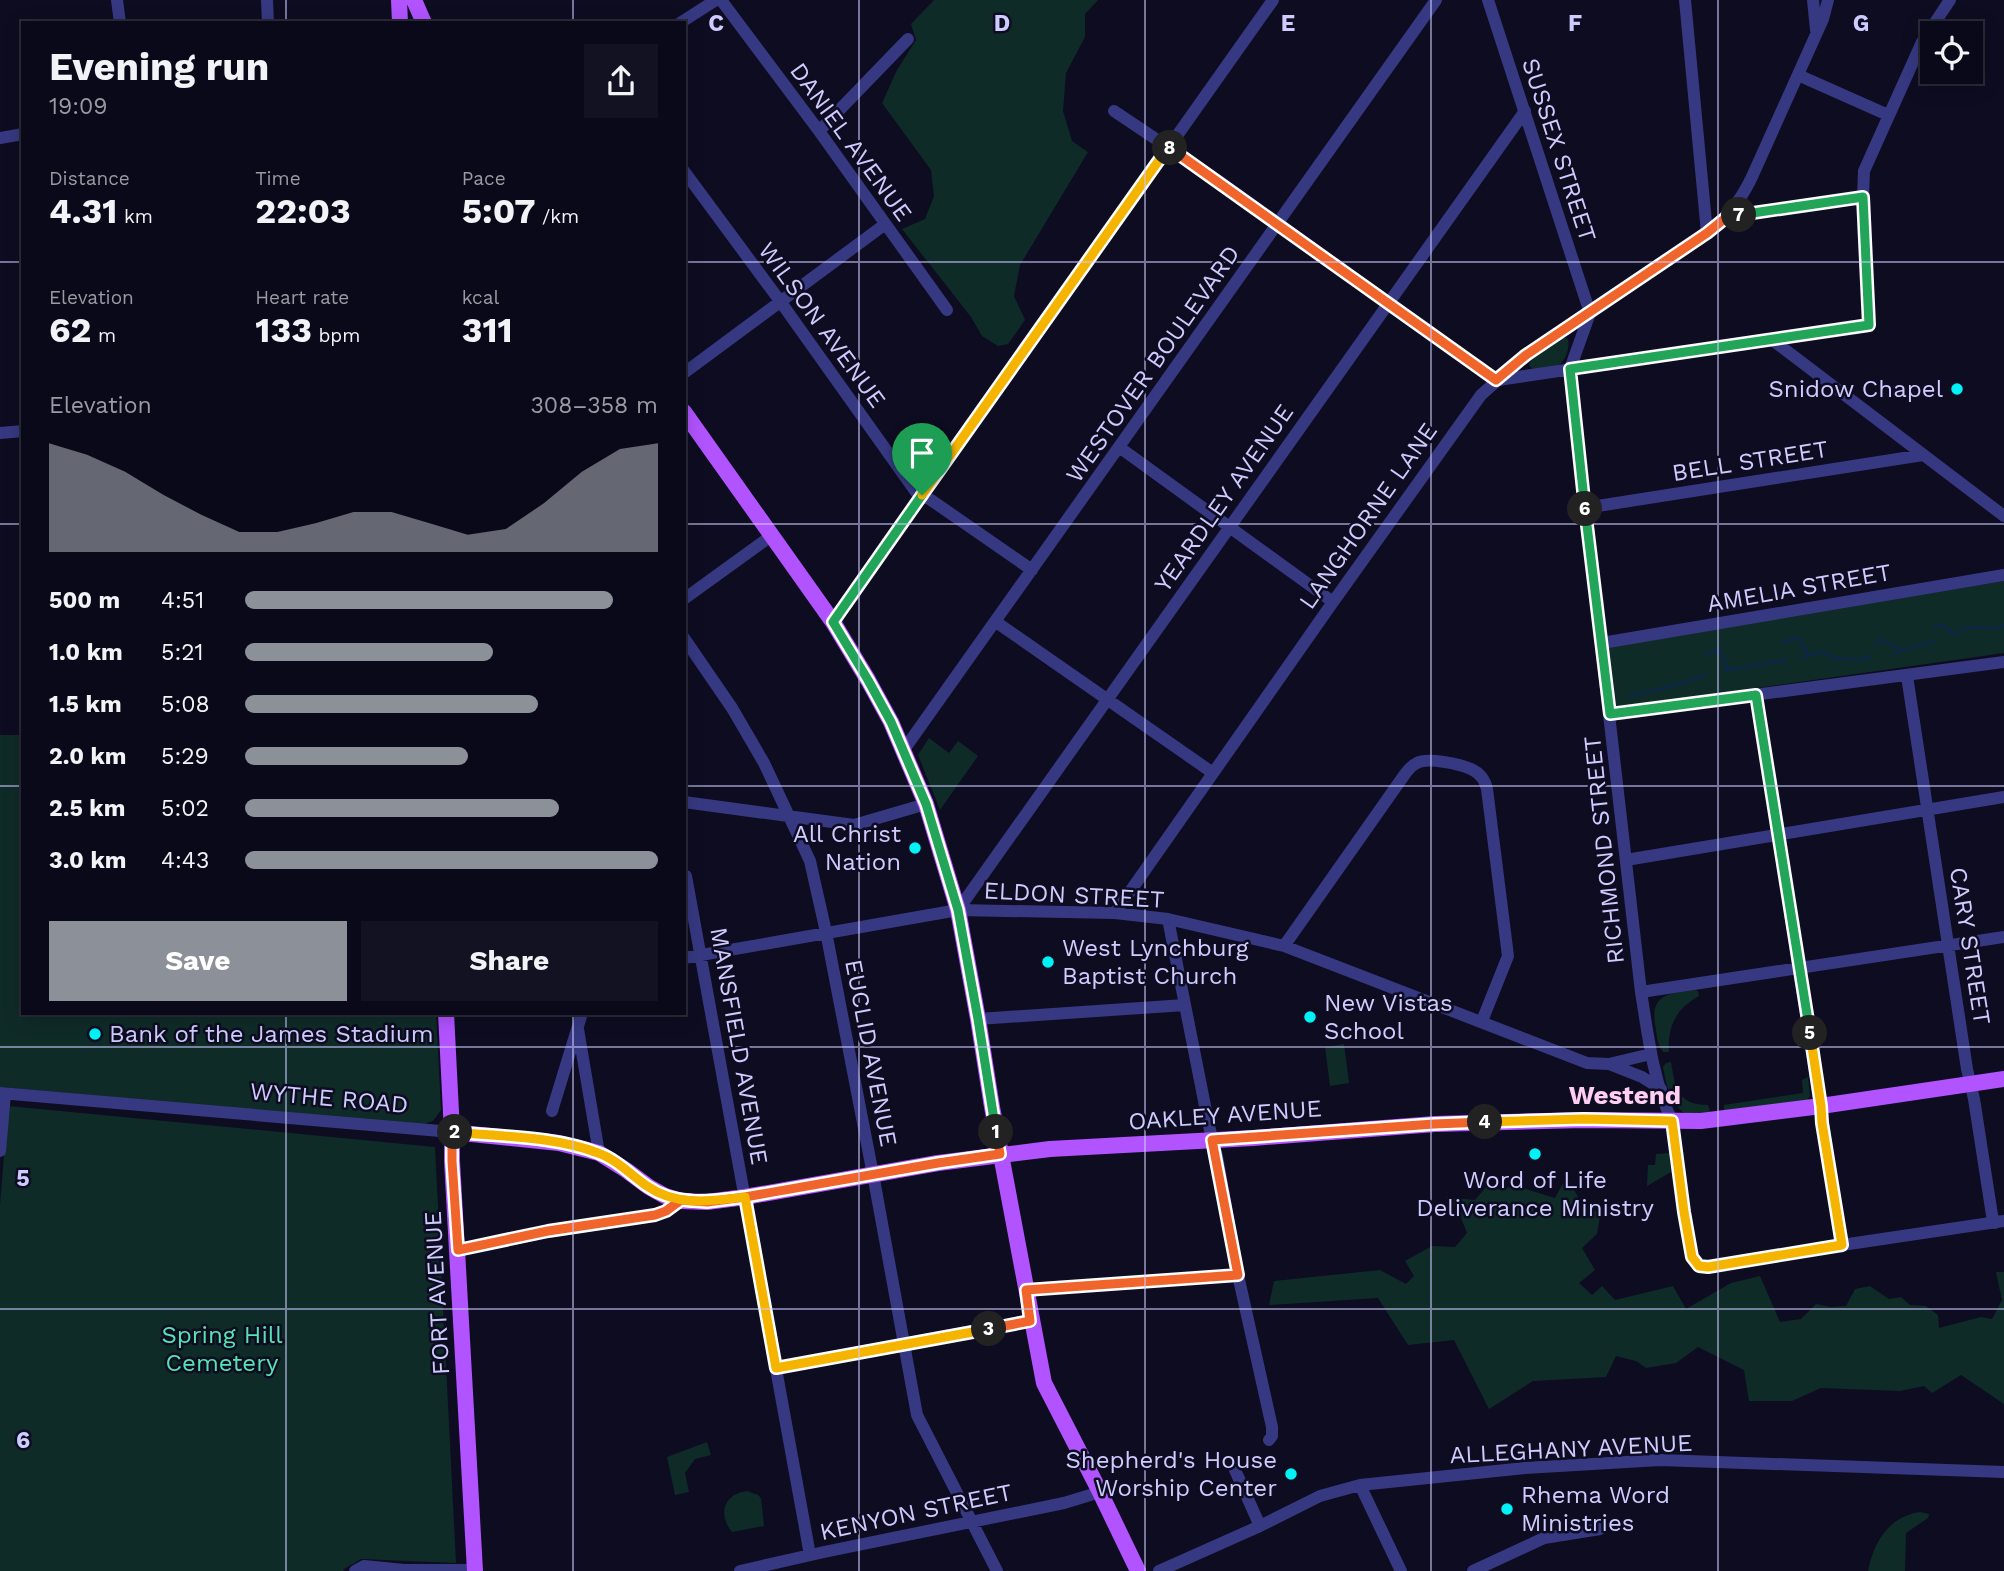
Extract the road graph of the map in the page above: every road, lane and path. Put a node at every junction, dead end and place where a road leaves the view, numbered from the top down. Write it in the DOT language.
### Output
graph roads {
  1 [pos="117,0"];
  2 [pos="267,0"];
  3 [pos="399,0"];
  4 [pos="415,0"];
  5 [pos="718,0"];
  6 [pos="1273,0"];
  7 [pos="1436,0"];
  8 [pos="1488,0"];
  9 [pos="1685,0"];
  10 [pos="1813,0"];
  11 [pos="1828,0"];
  12 [pos="1950,0"];
  13 [pos="120,21"];
  14 [pos="268,21"];
  15 [pos="400,21"];
  16 [pos="423,21"];
  17 [pos="683,21"];
  18 [pos="1816,33"];
  19 [pos="908,39"];
  20 [pos="1798,75"];
  21 [pos="1114,111"];
  22 [pos="1525,111"];
  23 [pos="1888,115"];
  24 [pos="820,131"];
  25 [pos="21,134"];
  26 [pos="0,138"];
  27 [pos="1169,146"];
  28 [pos="686,174"];
  29 [pos="1863,197"];
  30 [pos="1728,216"];
  31 [pos="1278,224"];
  32 [pos="884,225"];
  33 [pos="1707,233"];
  34 [pos="780,301"];
  35 [pos="1389,303"];
  36 [pos="947,310"];
  37 [pos="1590,313"];
  38 [pos="1771,340"];
  39 [pos="1570,369"];
  40 [pos="686,372"];
  41 [pos="1496,380"];
  42 [pos="686,415"];
  43 [pos="21,431"];
  44 [pos="0,433"];
  45 [pos="1119,447"];
  46 [pos="1923,455"];
  47 [pos="922,495"];
  48 [pos="1585,508"];
  49 [pos="2004,516"];
  50 [pos="1229,528"];
  51 [pos="771,536"];
  52 [pos="1032,570"];
  53 [pos="2004,575"];
  54 [pos="686,598"];
  55 [pos="1333,602"];
  56 [pos="833,622"];
  57 [pos="996,622"];
  58 [pos="686,641"];
  59 [pos="1602,643"];
  60 [pos="2004,662"];
  61 [pos="1907,676"];
  62 [pos="1756,695"];
  63 [pos="1107,699"];
  64 [pos="1610,714"];
  65 [pos="904,751"];
  66 [pos="1213,773"];
  67 [pos="2004,797"];
  68 [pos="686,802"];
  69 [pos="926,804"];
  70 [pos="1928,809"];
  71 [pos="790,817"];
  72 [pos="1778,834"];
  73 [pos="1626,860"];
  74 [pos="686,876"];
  75 [pos="958,910"];
  76 [pos="1115,913"];
  77 [pos="1168,919"];
  78 [pos="826,932"];
  79 [pos="2004,937"];
  80 [pos="1284,946"];
  81 [pos="1948,946"];
  82 [pos="701,955"];
  83 [pos="686,958"];
  84 [pos="1799,968"];
  85 [pos="1641,992"];
  86 [pos="1185,1005"];
  87 [pos="446,1015"];
  88 [pos="582,1015"];
  89 [pos="978,1019"];
  90 [pos="1482,1021"];
  91 [pos="578,1029"];
  92 [pos="1651,1054"];
  93 [pos="1609,1064"];
  94 [pos="2004,1079"];
  95 [pos="1971,1084"];
  96 [pos="1661,1089"];
  97 [pos="2,1093"];
  98 [pos="1821,1106"];
  99 [pos="552,1111"];
  100 [pos="1672,1121"];
  101 [pos="452,1132"];
  102 [pos="1212,1140"];
  103 [pos="0,1151"];
  104 [pos="599,1153"];
  105 [pos="1000,1154"];
  106 [pos="873,1175"];
  107 [pos="745,1197"];
  108 [pos="681,1200"];
  109 [pos="2000,1222"];
  110 [pos="1842,1245"];
  111 [pos="458,1250"];
  112 [pos="1238,1275"];
  113 [pos="1026,1290"];
  114 [pos="1030,1321"];
  115 [pos="905,1344"];
  116 [pos="776,1368"];
  117 [pos="1269,1440"];
  118 [pos="1235,1470"];
  119 [pos="2004,1472"];
  120 [pos="1360,1485"];
  121 [pos="1100,1492"];
  122 [pos="972,1521"];
  123 [pos="1260,1525"];
  124 [pos="1600,1529"];
  125 [pos="810,1555"];
  126 [pos="355,1571"];
  127 [pos="404,1571"];
  128 [pos="475,1571"];
  129 [pos="740,1571"];
  130 [pos="997,1571"];
  131 [pos="1138,1571"];
  132 [pos="1159,1571"];
  133 [pos="1401,1571"];
  134 [pos="1473,1571"];
  1 -- 13 [label="street"];
  2 -- 14 [label="street"];
  3 -- 15 [label="main road"];
  4 -- 16 [label="main road"];
  5 -- 17 [label="street"];
  5 -- 24 [label="street, DANIEL AVENUE"];
  6 -- 27 [label="street"];
  7 -- 31 [label="street, WESTOVER BOULEVARD"];
  8 -- 22 [label="street, SUSSEX STREET"];
  9 -- 33 [label="street"];
  10 -- 18 [label="street"];
  11 -- 18 [label="street"];
  12 -- 23 [label="street"];
  18 -- 20 [label="street"];
  19 -- 24 [label="street"];
  20 -- 23 [label="street"];
  20 -- 30 [label="street"];
  21 -- 27 [label="street"];
  22 -- 35 [label="street, YEARDLEY AVENUE"];
  22 -- 37 [label="street, SUSSEX STREET"];
  23 -- 29 [label="street"];
  24 -- 32 [label="street, DANIEL AVENUE"];
  25 -- 26 [label="street"];
  27 -- 31 [label="street"];
  27 -- 47 [label="street"];
  28 -- 34 [label="street, WILSON AVENUE"];
  29 -- 30 [label="street"];
  29 -- 38 [label="street"];
  30 -- 33 [label="street, LANGHORNE LANE"];
  31 -- 35 [label="street"];
  31 -- 45 [label="street, WESTOVER BOULEVARD"];
  32 -- 34 [label="street"];
  32 -- 36 [label="street, DANIEL AVENUE"];
  33 -- 37 [label="street, LANGHORNE LANE"];
  34 -- 40 [label="street"];
  34 -- 47 [label="street, WILSON AVENUE"];
  35 -- 41 [label="street"];
  35 -- 50 [label="street, YEARDLEY AVENUE"];
  37 -- 39 [label="street, RICHMOND STREET"];
  37 -- 41 [label="street, LANGHORNE LANE"];
  38 -- 39 [label="street"];
  38 -- 46 [label="street"];
  39 -- 41 [label="street"];
  39 -- 48 [label="street, RICHMOND STREET"];
  41 -- 55 [label="street, LANGHORNE LANE"];
  42 -- 51 [label="main road"];
  43 -- 44 [label="street"];
  45 -- 50 [label="street"];
  45 -- 52 [label="street, WESTOVER BOULEVARD"];
  46 -- 48 [label="street, BELL STREET"];
  46 -- 49 [label="street"];
  47 -- 52 [label="street, WILSON AVENUE"];
  47 -- 56 [label="street"];
  48 -- 59 [label="street, RICHMOND STREET"];
  50 -- 55 [label="street"];
  50 -- 63 [label="street, YEARDLEY AVENUE"];
  51 -- 54 [label="street"];
  51 -- 56 [label="main road"];
  52 -- 57 [label="street, WESTOVER BOULEVARD"];
  53 -- 59 [label="street, AMELIA STREET"];
  55 -- 66 [label="street, LANGHORNE LANE"];
  56 -- 65 [label="main road"];
  57 -- 63 [label="street"];
  57 -- 65 [label="street, WESTOVER BOULEVARD"];
  58 -- 71 [label="street, EUCLID AVENUE"];
  59 -- 64 [label="street, RICHMOND STREET"];
  60 -- 61 [label="street"];
  61 -- 62 [label="street"];
  61 -- 70 [label="street, CARY STREET"];
  62 -- 64 [label="street"];
  62 -- 72 [label="street"];
  63 -- 66 [label="street"];
  63 -- 75 [label="street, YEARDLEY AVENUE"];
  64 -- 73 [label="street, RICHMOND STREET"];
  65 -- 69 [label="main road"];
  66 -- 76 [label="street, LANGHORNE LANE"];
  67 -- 70 [label="street"];
  68 -- 71 [label="street"];
  69 -- 71 [label="street"];
  69 -- 75 [label="main road"];
  70 -- 72 [label="street"];
  70 -- 81 [label="street, CARY STREET"];
  71 -- 78 [label="street, EUCLID AVENUE"];
  72 -- 73 [label="street"];
  72 -- 84 [label="street"];
  73 -- 85 [label="street, RICHMOND STREET"];
  74 -- 82 [label="street, MANSFIELD AVENUE"];
  75 -- 76 [label="street, ELDON STREET"];
  75 -- 78 [label="street, ELDON STREET"];
  75 -- 89 [label="main road"];
  76 -- 77 [label="street, ELDON STREET"];
  77 -- 80 [label="street, ELDON STREET"];
  77 -- 86 [label="street"];
  78 -- 82 [label="street, ELDON STREET"];
  78 -- 106 [label="street, EUCLID AVENUE"];
  79 -- 81 [label="street"];
  80 -- 90 [label="street, ELDON STREET"];
  80 -- 90 [label="street"];
  81 -- 84 [label="street"];
  81 -- 95 [label="street, CARY STREET"];
  82 -- 83 [label="street, ELDON STREET"];
  82 -- 107 [label="street, MANSFIELD AVENUE"];
  84 -- 85 [label="street"];
  84 -- 98 [label="street"];
  85 -- 92 [label="street, RICHMOND STREET"];
  86 -- 89 [label="street"];
  86 -- 102 [label="street"];
  87 -- 101 [label="main road, FORT AVENUE"];
  88 -- 91 [label="street"];
  89 -- 105 [label="main road"];
  90 -- 93 [label="street, ELDON STREET"];
  91 -- 99 [label="street"];
  91 -- 104 [label="street"];
  92 -- 93 [label="street, ELDON STREET"];
  92 -- 96 [label="street, RICHMOND STREET"];
  93 -- 96 [label="street, ELDON STREET"];
  94 -- 95 [label="main road, OAKLEY AVENUE"];
  95 -- 98 [label="main road, OAKLEY AVENUE"];
  95 -- 109 [label="street, CARY STREET"];
  96 -- 100 [label="street, RICHMOND STREET"];
  97 -- 101 [label="street, WYTHE ROAD"];
  97 -- 103 [label="street"];
  98 -- 100 [label="main road, OAKLEY AVENUE"];
  98 -- 110 [label="street"];
  100 -- 102 [label="main road, OAKLEY AVENUE"];
  100 -- 110 [label="street, RICHMOND STREET"];
  101 -- 104 [label="main road, WYTHE ROAD"];
  101 -- 111 [label="main road, FORT AVENUE"];
  102 -- 105 [label="main road, OAKLEY AVENUE"];
  102 -- 112 [label="street"];
  104 -- 108 [label="main road, WYTHE ROAD"];
  105 -- 106 [label="main road, OAKLEY AVENUE"];
  105 -- 113 [label="main road"];
  106 -- 107 [label="main road, OAKLEY AVENUE"];
  106 -- 115 [label="street, EUCLID AVENUE"];
  107 -- 108 [label="main road, OAKLEY AVENUE"];
  107 -- 116 [label="street, MANSFIELD AVENUE"];
  108 -- 111 [label="street, OAKLEY AVENUE"];
  109 -- 110 [label="street"];
  111 -- 128 [label="main road, FORT AVENUE"];
  112 -- 113 [label="street"];
  112 -- 117 [label="street"];
  113 -- 114 [label="main road"];
  114 -- 115 [label="street"];
  114 -- 121 [label="main road"];
  115 -- 116 [label="street"];
  115 -- 122 [label="street, EUCLID AVENUE"];
  116 -- 125 [label="street, MANSFIELD AVENUE"];
  118 -- 123 [label="street"];
  119 -- 120 [label="street, ALLEGHANY AVENUE"];
  120 -- 123 [label="street, ALLEGHANY AVENUE"];
  120 -- 133 [label="street"];
  121 -- 122 [label="street, KENYON STREET"];
  121 -- 131 [label="main road"];
  122 -- 125 [label="street, KENYON STREET"];
  122 -- 130 [label="street, EUCLID AVENUE"];
  123 -- 132 [label="street, ALLEGHANY AVENUE"];
  124 -- 134 [label="street"];
  125 -- 129 [label="street, KENYON STREET"];
  126 -- 127 [label="street"];
  127 -- 128 [label="street"];
}
